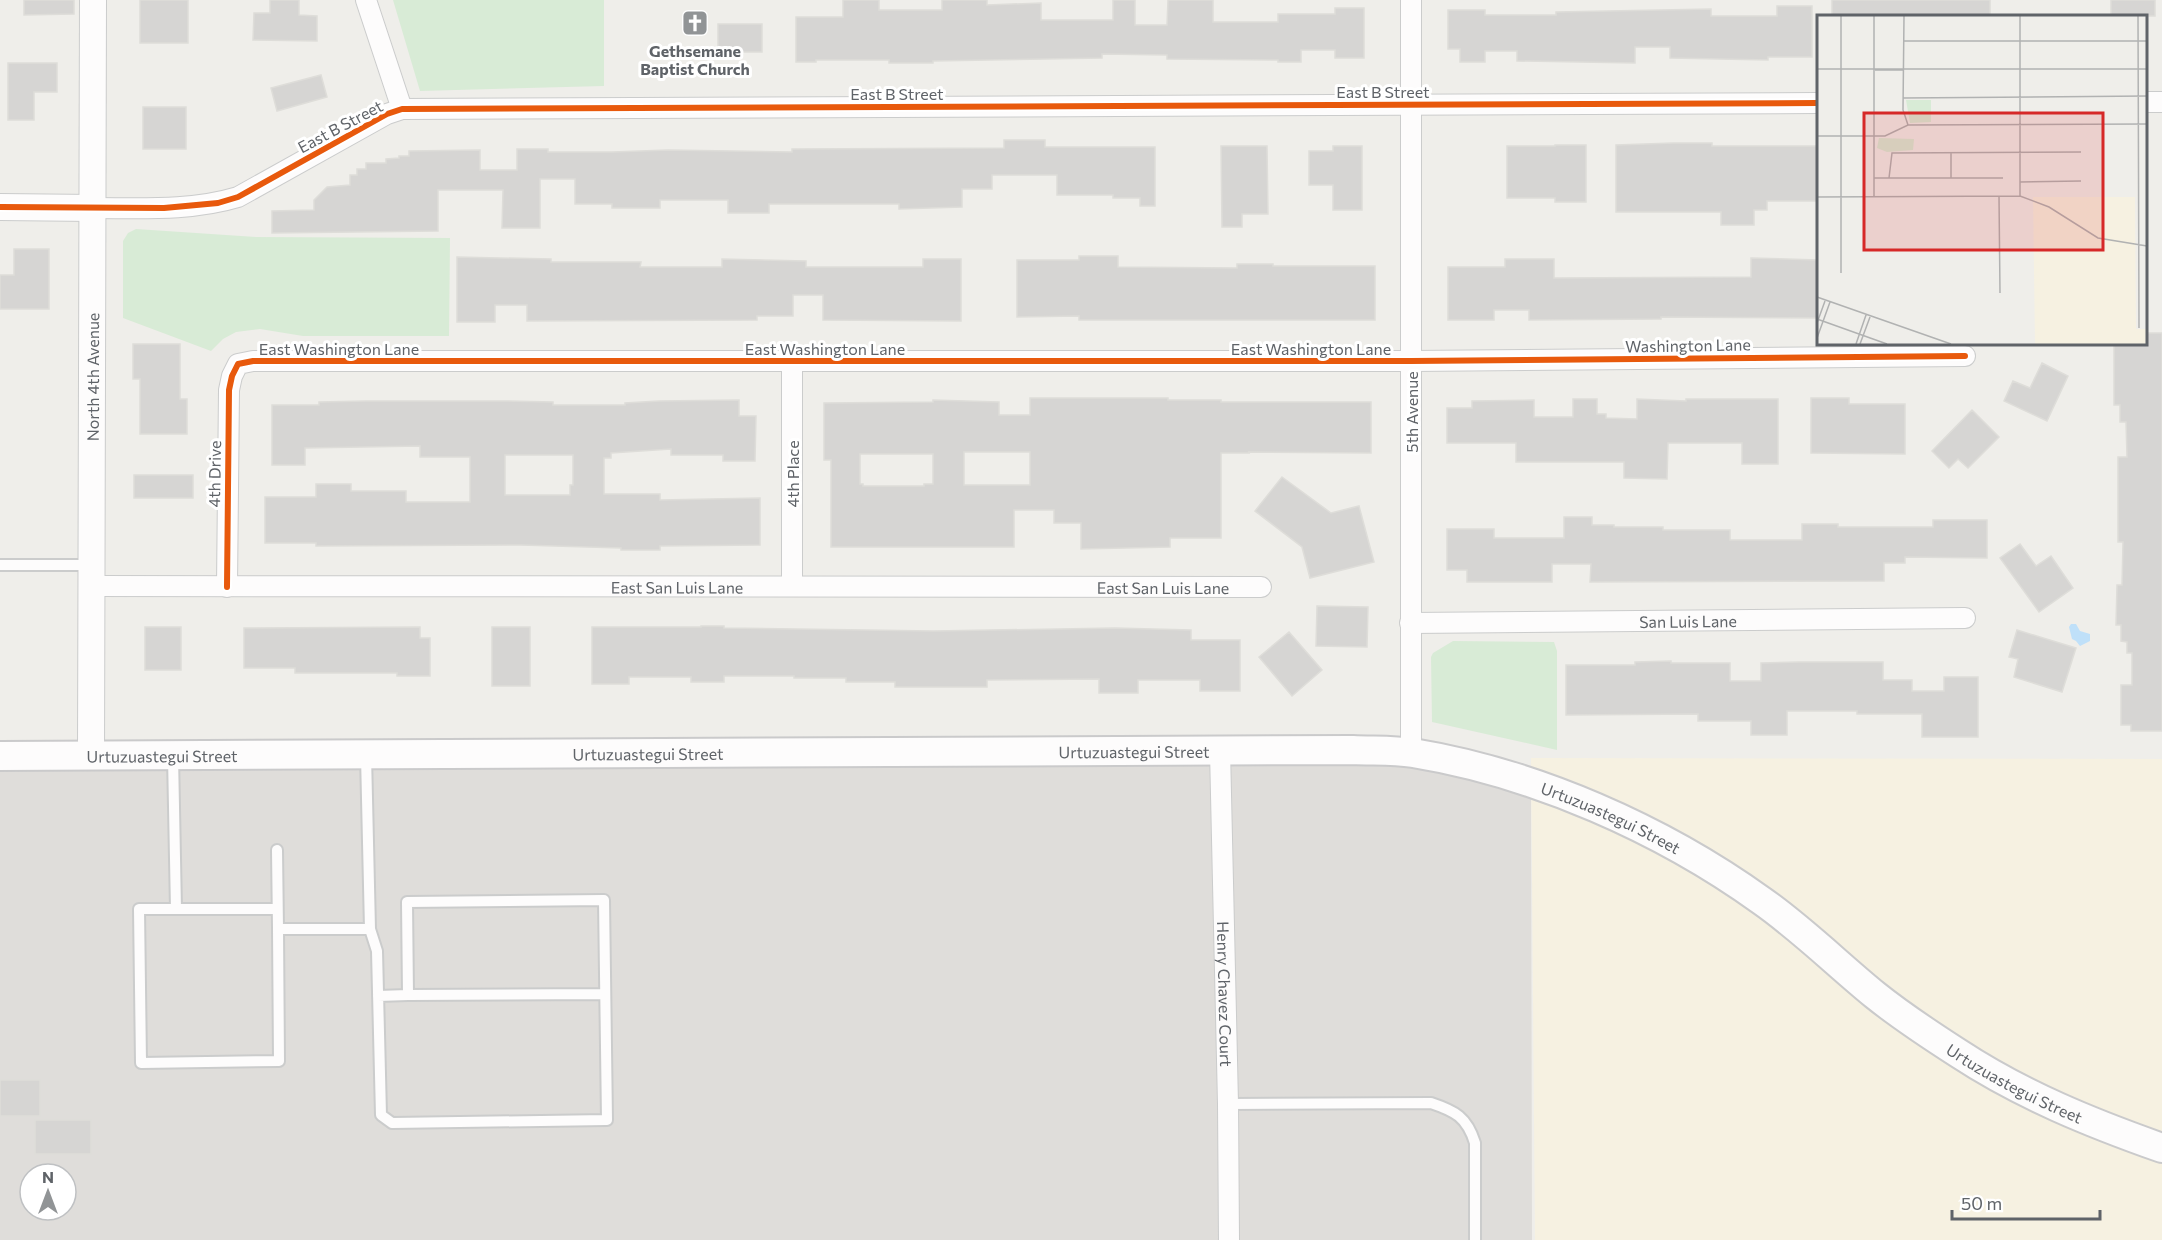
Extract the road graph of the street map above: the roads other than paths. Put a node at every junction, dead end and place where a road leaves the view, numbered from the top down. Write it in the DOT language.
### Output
graph roads {
  1 [pos="93,0"];
  2 [pos="366,0"];
  3 [pos="1411,0"];
  4 [pos="1817,103"];
  5 [pos="1411,105"];
  6 [pos="402,109"];
  7 [pos="0,207"];
  8 [pos="94,208"];
  9 [pos="1965,356"];
  10 [pos="1411,361"];
  11 [pos="792,362"];
  12 [pos="238,364"];
  13 [pos="0,565"];
  14 [pos="92,575"];
  15 [pos="792,586"];
  16 [pos="227,587"];
  17 [pos="1261,587"];
  18 [pos="1965,618"];
  19 [pos="1410,623"];
  20 [pos="1220,750"];
  21 [pos="1411,753"];
  22 [pos="366,754"];
  23 [pos="91,755"];
  24 [pos="173,755"];
  25 [pos="0,756"];
  26 [pos="277,850"];
  27 [pos="176,909"];
  28 [pos="277,909"];
  29 [pos="278,929"];
  30 [pos="370,929"];
  31 [pos="605,994"];
  32 [pos="408,995"];
  33 [pos="378,996"];
  34 [pos="1228,1104"];
  35 [pos="2162,1149"];
  36 [pos="1229,1240"];
  37 [pos="1475,1240"];
  1 -- 8 [label="street, North 4th Avenue"];
  2 -- 6 [label="street"];
  3 -- 5 [label="street, 5th Avenue"];
  4 -- 5 [label="street, East B Street"];
  5 -- 6 [label="street, East B Street"];
  5 -- 10 [label="street, 5th Avenue"];
  6 -- 8 [label="street, East B Street"];
  7 -- 8 [label="street, East B Street"];
  8 -- 14 [label="street, North 4th Avenue"];
  9 -- 10 [label="street, Washington Lane"];
  10 -- 11 [label="street, East Washington Lane"];
  10 -- 19 [label="street, 5th Avenue"];
  11 -- 12 [label="street, East Washington Lane"];
  11 -- 15 [label="street, 4th Place"];
  12 -- 16 [label="street, 4th Drive"];
  13 -- 14 [label="lane"];
  14 -- 16 [label="street, East San Luis Lane"];
  14 -- 23 [label="street, North 4th Avenue"];
  15 -- 16 [label="street, East San Luis Lane"];
  15 -- 17 [label="street, East San Luis Lane"];
  18 -- 19 [label="street, San Luis Lane"];
  19 -- 21 [label="street, 5th Avenue"];
  20 -- 21 [label="main road, Urtuzuastegui Street"];
  20 -- 22 [label="main road, Urtuzuastegui Street"];
  20 -- 34 [label="street, Henry Chavez Court"];
  21 -- 35 [label="main road, Urtuzuastegui Street"];
  22 -- 24 [label="main road, Urtuzuastegui Street"];
  22 -- 30 [label="lane"];
  23 -- 24 [label="main road, Urtuzuastegui Street"];
  23 -- 25 [label="main road, Urtuzuastegui Street"];
  24 -- 27 [label="lane"];
  26 -- 28 [label="lane"];
  27 -- 28 [label="lane"];
  27 -- 29 [label="lane"];
  28 -- 29 [label="lane"];
  29 -- 30 [label="lane"];
  30 -- 33 [label="lane"];
  31 -- 32 [label="lane"];
  31 -- 32 [label="lane"];
  31 -- 33 [label="lane"];
  32 -- 33 [label="lane"];
  34 -- 36 [label="street, Henry Chavez Court"];
  34 -- 37 [label="lane"];
}
